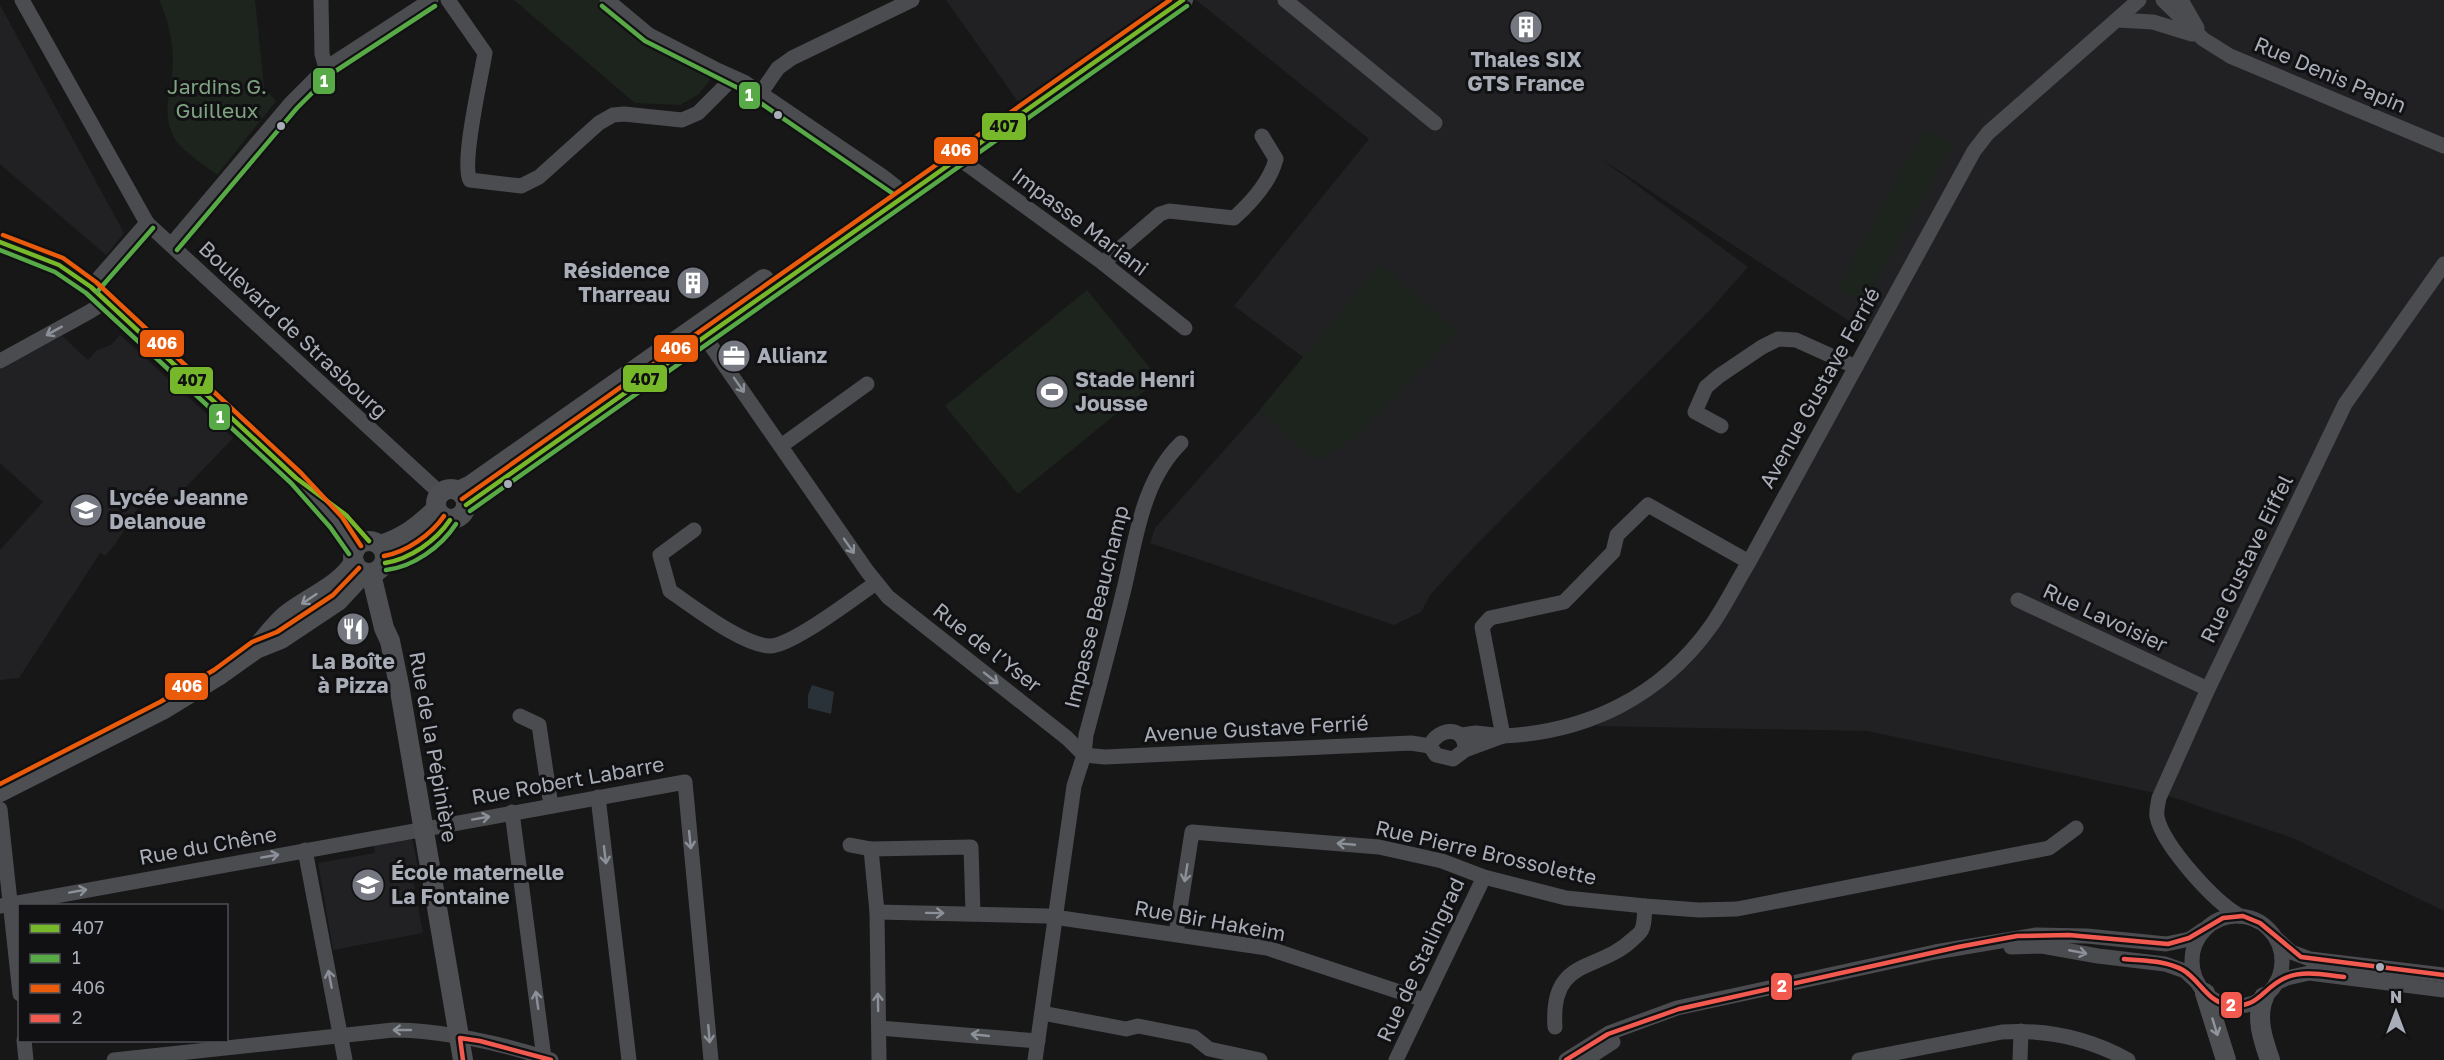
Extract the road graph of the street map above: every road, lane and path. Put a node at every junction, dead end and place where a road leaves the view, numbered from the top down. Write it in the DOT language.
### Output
graph roads {
  1 [pos="22,0"];
  2 [pos="321,0"];
  3 [pos="431,0"];
  4 [pos="448,0"];
  5 [pos="607,0"];
  6 [pos="912,0"];
  7 [pos="1161,0"];
  8 [pos="1183,0"];
  9 [pos="1285,0"];
  10 [pos="2139,0"];
  11 [pos="2163,0"];
  12 [pos="2181,0"];
  13 [pos="2117,20"];
  14 [pos="2203,39"];
  15 [pos="326,68"];
  16 [pos="732,78"];
  17 [pos="760,94"];
  18 [pos="1435,123"];
  19 [pos="1262,136"];
  20 [pos="2444,146"];
  21 [pos="956,153"];
  22 [pos="895,196"];
  23 [pos="147,223"];
  24 [pos="0,242"];
  25 [pos="171,245"];
  26 [pos="1103,263"];
  27 [pos="2444,264"];
  28 [pos="91,287"];
  29 [pos="105,302"];
  30 [pos="713,315"];
  31 [pos="1185,328"];
  32 [pos="705,337"];
  33 [pos="0,361"];
  34 [pos="1856,368"];
  35 [pos="867,384"];
  36 [pos="1721,426"];
  37 [pos="1181,443"];
  38 [pos="781,446"];
  39 [pos="450,503"];
  40 [pos="694,530"];
  41 [pos="370,560"];
  42 [pos="1749,562"];
  43 [pos="876,583"];
  44 [pos="2018,600"];
  45 [pos="338,601"];
  46 [pos="380,611"];
  47 [pos="390,641"];
  48 [pos="256,650"];
  49 [pos="2208,688"];
  50 [pos="520,716"];
  51 [pos="1503,736"];
  52 [pos="1463,743"];
  53 [pos="1430,746"];
  54 [pos="1084,755"];
  55 [pos="0,792"];
  56 [pos="597,797"];
  57 [pos="551,806"];
  58 [pos="0,809"];
  59 [pos="512,812"];
  60 [pos="423,828"];
  61 [pos="2076,828"];
  62 [pos="850,845"];
  63 [pos="871,849"];
  64 [pos="305,850"];
  65 [pos="1484,877"];
  66 [pos="2202,884"];
  67 [pos="5,905"];
  68 [pos="1646,906"];
  69 [pos="877,912"];
  70 [pos="973,914"];
  71 [pos="2240,916"];
  72 [pos="1055,918"];
  73 [pos="2206,928"];
  74 [pos="1176,934"];
  75 [pos="2274,935"];
  76 [pos="1894,962"];
  77 [pos="2444,975"];
  78 [pos="18,982"];
  79 [pos="2201,988"];
  80 [pos="2270,990"];
  81 [pos="2444,990"];
  82 [pos="1424,1000"];
  83 [pos="1042,1013"];
  84 [pos="1653,1016"];
  85 [pos="1555,1027"];
  86 [pos="879,1028"];
  87 [pos="2021,1031"];
  88 [pos="342,1036"];
  89 [pos="460,1038"];
  90 [pos="1038,1041"];
  91 [pos="24,1042"];
  92 [pos="133,1059"];
  93 [pos="547,1059"];
  94 [pos="27,1060"];
  95 [pos="114,1060"];
  96 [pos="345,1060"];
  97 [pos="463,1060"];
  98 [pos="629,1060"];
  99 [pos="711,1060"];
  100 [pos="879,1060"];
  101 [pos="1035,1060"];
  102 [pos="1260,1060"];
  103 [pos="1396,1060"];
  104 [pos="1566,1060"];
  105 [pos="1585,1060"];
  106 [pos="1859,1060"];
  107 [pos="2020,1060"];
  108 [pos="2128,1060"];
  109 [pos="2226,1060"];
  110 [pos="2270,1060"];
  1 -- 23 [label="street, Boulevard de Strasbourg"];
  2 -- 15 [label="street"];
  3 -- 15 [label="street"];
  4 -- 16 [label="street"];
  5 -- 16 [label="street"];
  6 -- 17 [label="street"];
  7 -- 21 [label="main road"];
  8 -- 21 [label="main road"];
  9 -- 18 [label="street"];
  10 -- 13 [label="street, Avenue Gustave Ferrié"];
  11 -- 14 [label="street, Rue Denis Papin"];
  12 -- 14 [label="street, Rue Denis Papin"];
  13 -- 14 [label="street, Rue Denis Papin"];
  13 -- 34 [label="street, Avenue Gustave Ferrié"];
  14 -- 20 [label="street, Rue Denis Papin"];
  15 -- 25 [label="street"];
  16 -- 17 [label="street"];
  17 -- 22 [label="street"];
  19 -- 26 [label="street"];
  21 -- 22 [label="main road"];
  21 -- 26 [label="street, Impasse Mariani"];
  22 -- 30 [label="main road"];
  22 -- 32 [label="main road"];
  23 -- 25 [label="street, Boulevard de Strasbourg"];
  23 -- 28 [label="street"];
  24 -- 28 [label="main road"];
  25 -- 39 [label="street, Boulevard de Strasbourg"];
  26 -- 31 [label="street, Impasse Mariani"];
  27 -- 49 [label="street, Rue Gustave Eiffel"];
  28 -- 29 [label="main road"];
  29 -- 33 [label="street, one-way"];
  29 -- 41 [label="main road"];
  30 -- 32 [label="street"];
  30 -- 39 [label="main road"];
  32 -- 38 [label="street, Rue de l’Yser, one-way"];
  32 -- 39 [label="main road"];
  34 -- 36 [label="street"];
  34 -- 42 [label="street, Avenue Gustave Ferrié"];
  35 -- 38 [label="street"];
  37 -- 54 [label="street, Impasse Beauchamp"];
  38 -- 43 [label="street, Rue de l’Yser, one-way"];
  39 -- 41 [label="main road"];
  40 -- 43 [label="street"];
  41 -- 45 [label="main road"];
  41 -- 46 [label="main road, Rue de la Pépinière"];
  41 -- 47 [label="main road, Rue de la Pépinière"];
  41 -- 48 [label="main road, one-way"];
  42 -- 51 [label="street, Avenue Gustave Ferrié"];
  42 -- 51 [label="street"];
  43 -- 54 [label="street, Rue de l’Yser, one-way"];
  44 -- 49 [label="street, Rue Lavoisier"];
  45 -- 46 [label="main road"];
  45 -- 48 [label="main road"];
  46 -- 47 [label="main road, Rue de la Pépinière"];
  47 -- 60 [label="main road, Rue de la Pépinière"];
  48 -- 55 [label="main road"];
  49 -- 66 [label="street, Rue Gustave Eiffel"];
  50 -- 57 [label="street"];
  51 -- 52 [label="street, Avenue Gustave Ferrié"];
  52 -- 53 [label="street"];
  52 -- 53 [label="street"];
  53 -- 54 [label="street, Avenue Gustave Ferrié"];
  54 -- 72 [label="street"];
  56 -- 57 [label="street, Rue Robert Labarre"];
  56 -- 98 [label="street, one-way"];
  56 -- 99 [label="street, Rue Robert Labarre, one-way"];
  57 -- 59 [label="street, Rue Robert Labarre"];
  58 -- 67 [label="street"];
  60 -- 59 [label="street, Rue Robert Labarre, one-way"];
  93 -- 59 [label="street, one-way"];
  60 -- 64 [label="street, Rue du Chêne"];
  60 -- 89 [label="main road, Rue de la Pépinière"];
  61 -- 68 [label="street, Rue Pierre Brossolette"];
  62 -- 63 [label="street"];
  63 -- 69 [label="street"];
  63 -- 70 [label="street"];
  67 -- 64 [label="street, Rue du Chêne, one-way"];
  88 -- 64 [label="street, one-way"];
  65 -- 68 [label="street, Rue Pierre Brossolette"];
  65 -- 74 [label="street, Rue Pierre Brossolette, one-way"];
  65 -- 82 [label="street, Rue de Stalingrad"];
  66 -- 71 [label="street, Rue Gustave Eiffel"];
  66 -- 73 [label="street, Rue Gustave Eiffel"];
  67 -- 78 [label="street"];
  68 -- 85 [label="street"];
  69 -- 70 [label="street, Rue Bir Hakeim, one-way"];
  86 -- 69 [label="street, one-way"];
  70 -- 72 [label="street, Rue Bir Hakeim"];
  71 -- 73 [label="street"];
  71 -- 75 [label="street"];
  72 -- 74 [label="street, Rue Bir Hakeim"];
  72 -- 83 [label="street"];
  73 -- 76 [label="street"];
  73 -- 79 [label="street"];
  74 -- 82 [label="street, Rue Bir Hakeim"];
  75 -- 77 [label="street"];
  75 -- 80 [label="street"];
  76 -- 79 [label="street, one-way"];
  76 -- 84 [label="street"];
  79 -- 80 [label="street"];
  79 -- 109 [label="main road, one-way"];
  80 -- 81 [label="street"];
  80 -- 110 [label="main road"];
  82 -- 103 [label="street, Rue de Stalingrad"];
  83 -- 90 [label="street"];
  83 -- 102 [label="street"];
  84 -- 104 [label="street"];
  84 -- 105 [label="street"];
  90 -- 86 [label="street, one-way"];
  86 -- 100 [label="street"];
  87 -- 106 [label="street"];
  87 -- 107 [label="street"];
  87 -- 108 [label="street"];
  89 -- 88 [label="street, one-way"];
  88 -- 92 [label="street"];
  88 -- 96 [label="street"];
  89 -- 93 [label="street"];
  89 -- 97 [label="main road, Rue de la Pépinière"];
  90 -- 101 [label="street"];
  91 -- 94 [label="street"];
  92 -- 95 [label="street"];
}
